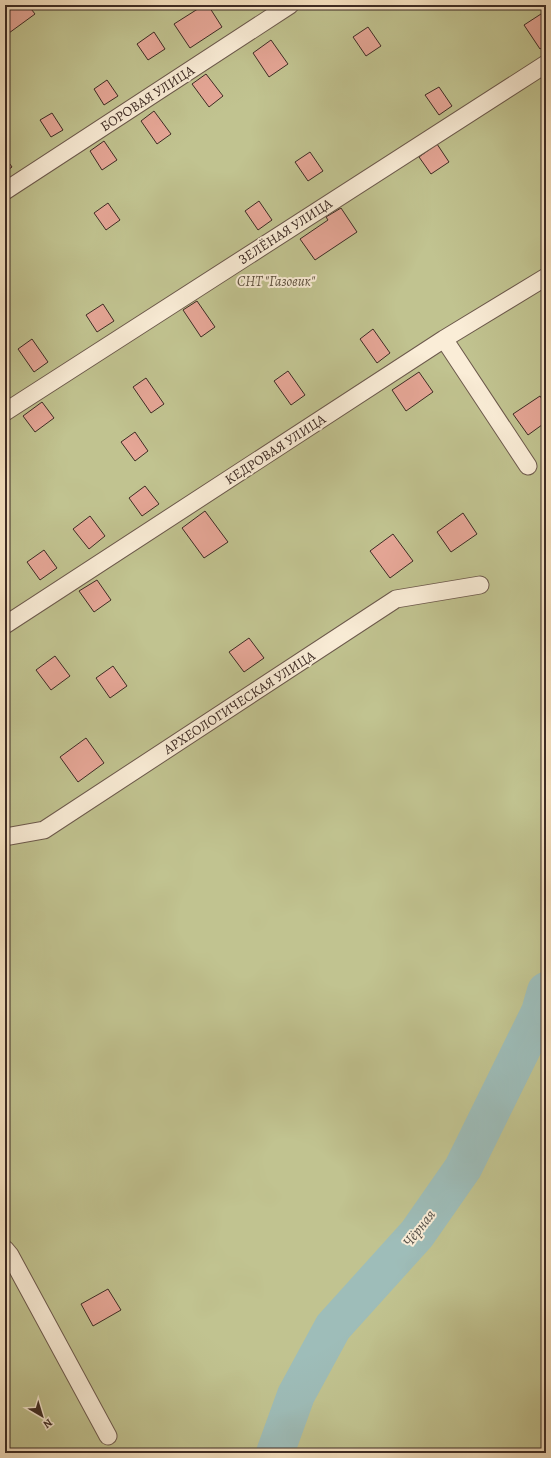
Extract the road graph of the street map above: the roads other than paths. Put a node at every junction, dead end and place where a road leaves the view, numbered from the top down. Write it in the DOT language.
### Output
graph roads {
  1 [pos="290,5"];
  2 [pos="546,64"];
  3 [pos="5,191"];
  4 [pos="546,277"];
  5 [pos="444,339"];
  6 [pos="5,412"];
  7 [pos="528,466"];
  8 [pos="480,585"];
  9 [pos="5,625"];
  10 [pos="5,837"];
  11 [pos="5,1248"];
  12 [pos="108,1436"];
  1 -- 3 [label="street, БОРОВАЯ УЛИЦА"];
  2 -- 6 [label="street, ЗЕЛЁНАЯ УЛИЦА"];
  4 -- 5 [label="street, КЕДРОВАЯ УЛИЦА"];
  5 -- 7 [label="street"];
  5 -- 9 [label="street, КЕДРОВАЯ УЛИЦА"];
  8 -- 10 [label="street, АРХЕОЛОГИЧЕСКАЯ УЛИЦА"];
  11 -- 12 [label="street"];
}
